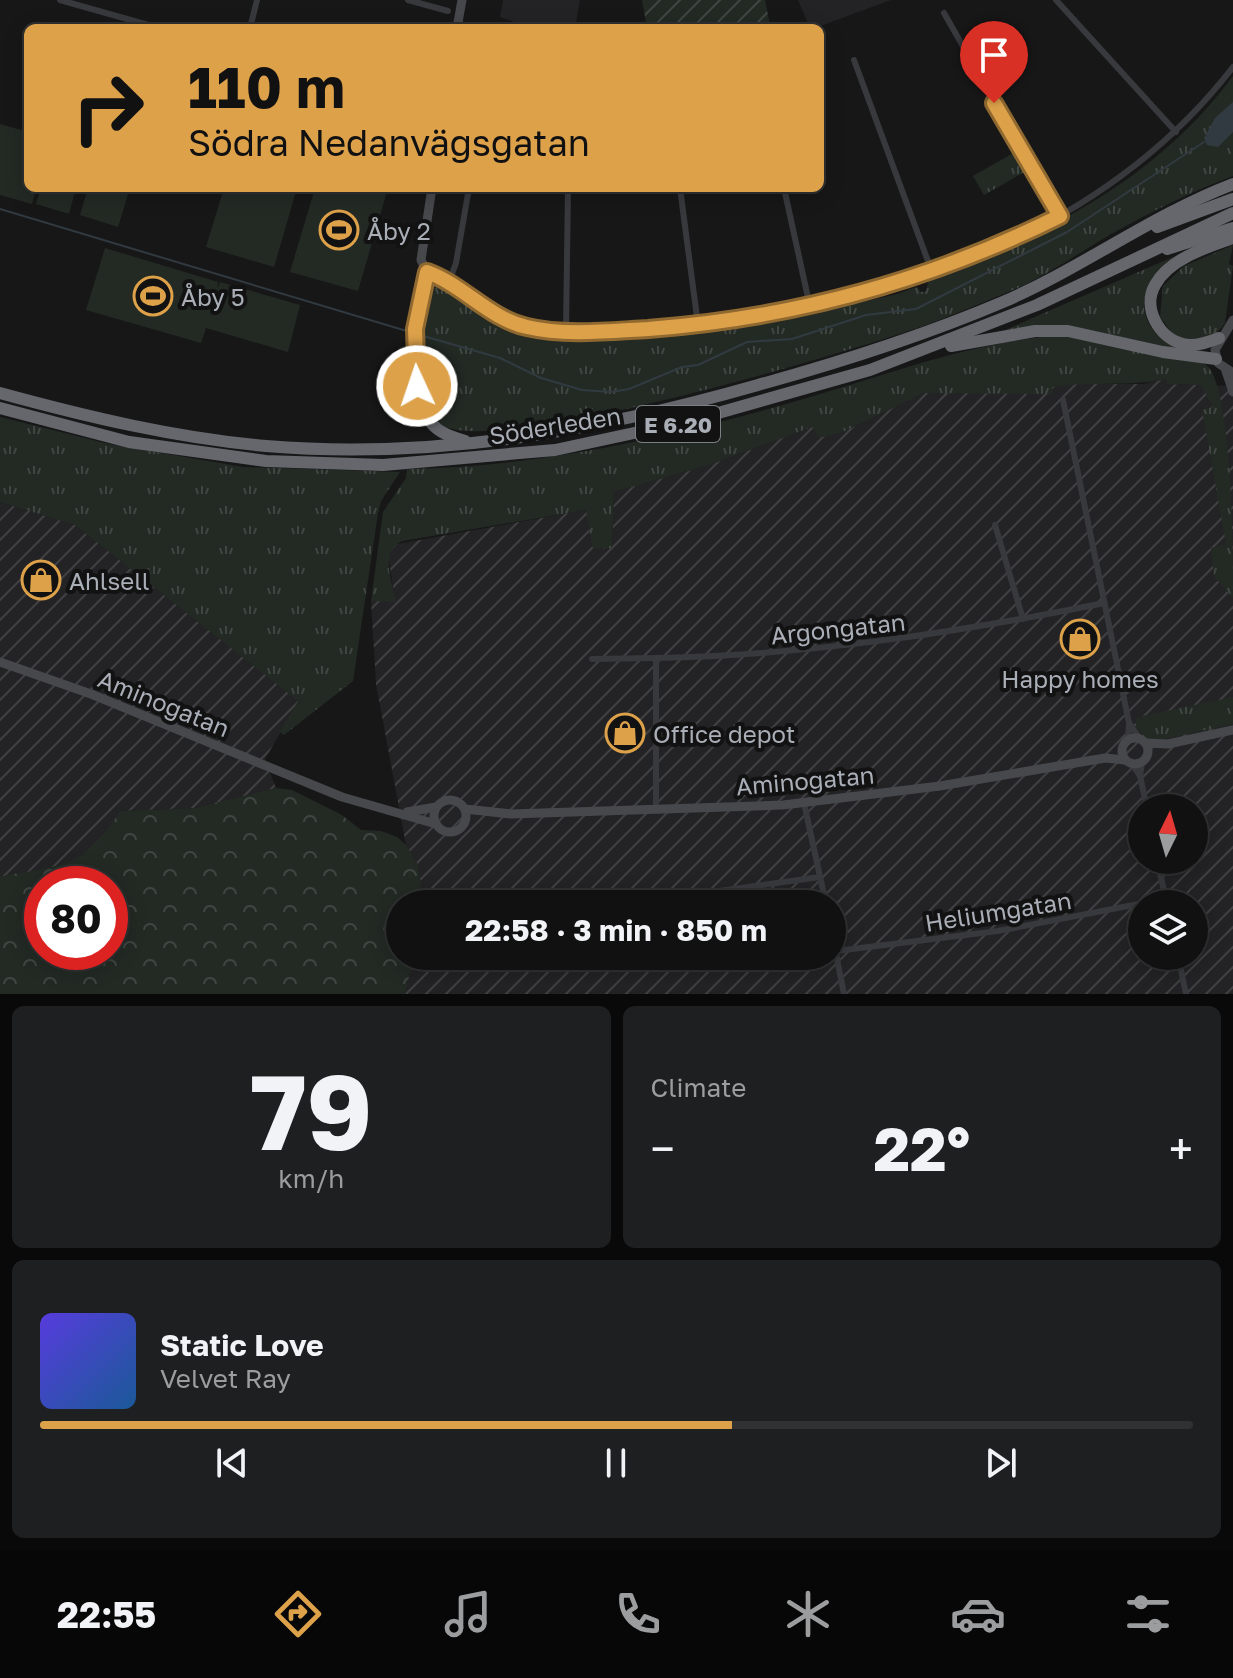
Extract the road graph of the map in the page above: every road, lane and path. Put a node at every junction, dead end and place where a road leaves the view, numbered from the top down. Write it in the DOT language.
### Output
graph roads {
  1 [pos="60,0"];
  2 [pos="257,0"];
  3 [pos="408,0"];
  4 [pos="462,0"];
  5 [pos="1056,0"];
  6 [pos="448,11"];
  7 [pos="944,13"];
  8 [pos="145,24"];
  9 [pos="251,24"];
  10 [pos="458,24"];
  11 [pos="854,60"];
  12 [pos="1233,67"];
  13 [pos="1176,132"];
  14 [pos="1233,184"];
  15 [pos="431,192"];
  16 [pos="468,192"];
  17 [pos="568,192"];
  18 [pos="681,192"];
  19 [pos="785,192"];
  20 [pos="1233,199"];
  21 [pos="1233,213"];
  22 [pos="1060,216"];
  23 [pos="1233,228"];
  24 [pos="1233,238"];
  25 [pos="1117,242"];
  26 [pos="1141,257"];
  27 [pos="427,272"];
  28 [pos="932,272"];
  29 [pos="449,282"];
  30 [pos="810,307"];
  31 [pos="1233,320"];
  32 [pos="698,325"];
  33 [pos="566,330"];
  34 [pos="1227,334"];
  35 [pos="913,354"];
  36 [pos="1216,359"];
  37 [pos="1229,372"];
  38 [pos="1233,392"];
  39 [pos="0,393"];
  40 [pos="1063,400"];
  41 [pos="0,408"];
  42 [pos="476,444"];
  43 [pos="995,525"];
  44 [pos="1104,603"];
  45 [pos="1023,619"];
  46 [pos="656,658"];
  47 [pos="592,659"];
  48 [pos="0,662"];
  49 [pos="1129,723"];
  50 [pos="1233,730"];
  51 [pos="1143,741"];
  52 [pos="1125,743"];
  53 [pos="1168,744"];
  54 [pos="1105,758"];
  55 [pos="1136,761"];
  56 [pos="1144,794"];
  57 [pos="804,803"];
  58 [pos="436,807"];
  59 [pos="465,809"];
  60 [pos="656,809"];
  61 [pos="403,812"];
  62 [pos="507,814"];
  63 [pos="436,824"];
  64 [pos="465,824"];
  65 [pos="820,877"];
  66 [pos="727,890"];
  67 [pos="823,890"];
  68 [pos="1128,908"];
  69 [pos="846,950"];
  70 [pos="840,970"];
  71 [pos="1181,970"];
  72 [pos="844,994"];
  73 [pos="1186,994"];
  1 -- 8 [label="street"];
  2 -- 9 [label="street"];
  3 -- 6 [label="street"];
  4 -- 10 [label="street"];
  5 -- 13 [label="street"];
  7 -- 22 [label="street"];
  11 -- 28 [label="street"];
  12 -- 13 [label="street"];
  13 -- 22 [label="street"];
  14 -- 25 [label="highway"];
  15 -- 27 [label="street"];
  16 -- 29 [label="street"];
  17 -- 33 [label="street"];
  18 -- 32 [label="street"];
  19 -- 30 [label="street"];
  20 -- 25 [label="highway"];
  21 -- 26 [label="highway"];
  22 -- 28 [label="street"];
  23 -- 26 [label="highway"];
  24 -- 34 [label="highway"];
  25 -- 42 [label="highway, Söderleden / E 6.20"];
  26 -- 35 [label="highway, Söderleden / E 6.20"];
  27 -- 29 [label="street"];
  27 -- 42 [label="highway"];
  28 -- 30 [label="street"];
  29 -- 33 [label="street"];
  30 -- 32 [label="street"];
  31 -- 34 [label="street"];
  32 -- 33 [label="street"];
  34 -- 36 [label="street"];
  35 -- 36 [label="highway"];
  35 -- 41 [label="highway, Söderleden / E 6.20"];
  36 -- 37 [label="street"];
  37 -- 38 [label="street"];
  39 -- 42 [label="highway, Söderleden / E 6.20"];
  40 -- 44 [label="street"];
  43 -- 45 [label="street"];
  44 -- 45 [label="street, Argongatan"];
  44 -- 49 [label="street"];
  45 -- 46 [label="street, Argongatan"];
  46 -- 47 [label="street, Argongatan"];
  46 -- 60 [label="street"];
  48 -- 61 [label="street, Aminogatan"];
  49 -- 51 [label="street"];
  49 -- 52 [label="street"];
  50 -- 53 [label="street"];
  51 -- 52 [label="street"];
  51 -- 53 [label="street"];
  51 -- 55 [label="street"];
  52 -- 54 [label="street, Aminogatan"];
  52 -- 55 [label="street"];
  53 -- 55 [label="street"];
  54 -- 55 [label="street, Aminogatan"];
  54 -- 57 [label="street, Aminogatan"];
  55 -- 56 [label="street"];
  57 -- 60 [label="street, Aminogatan"];
  57 -- 65 [label="street"];
  58 -- 59 [label="street, Aminogatan"];
  58 -- 61 [label="street, Aminogatan"];
  58 -- 63 [label="street"];
  59 -- 62 [label="street, Aminogatan"];
  59 -- 64 [label="street"];
  60 -- 62 [label="street, Aminogatan"];
  61 -- 63 [label="street, Aminogatan"];
  62 -- 64 [label="street, Aminogatan"];
  63 -- 64 [label="street, Aminogatan"];
  65 -- 66 [label="street"];
  65 -- 67 [label="street"];
  68 -- 69 [label="street, Heliumgatan"];
  70 -- 72 [label="street"];
  71 -- 73 [label="street"];
}
